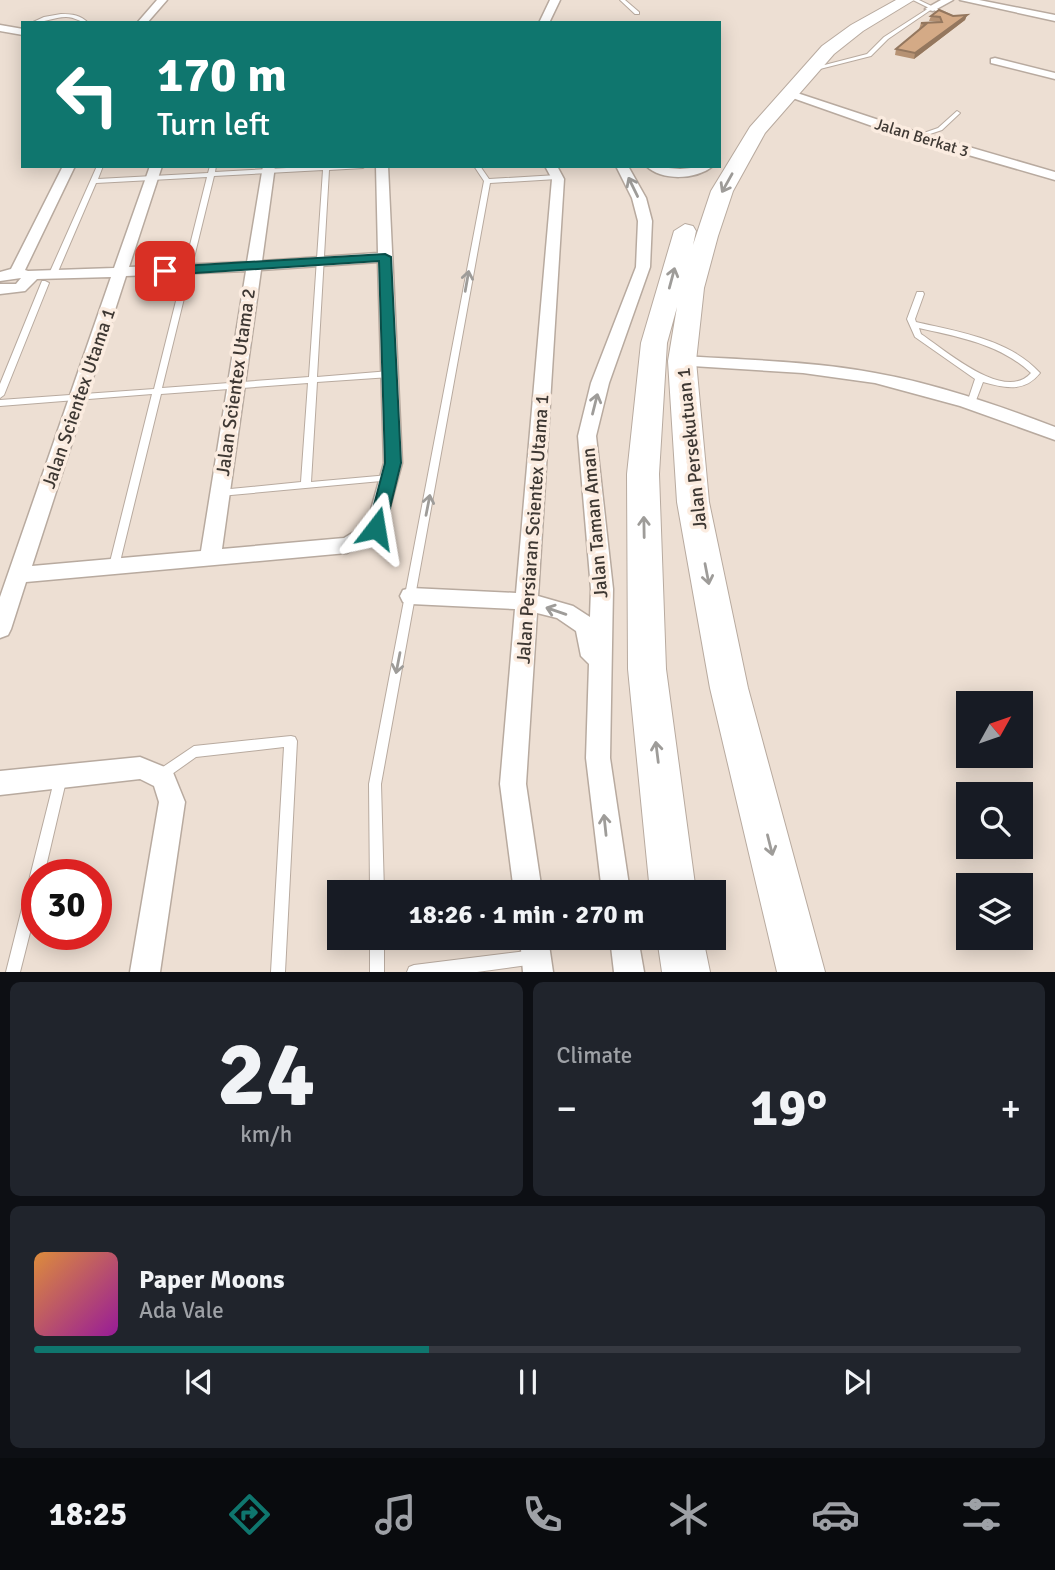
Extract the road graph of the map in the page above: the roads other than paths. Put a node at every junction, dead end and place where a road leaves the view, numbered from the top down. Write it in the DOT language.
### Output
graph roads {
  1 [pos="162,0"];
  2 [pos="555,0"];
  3 [pos="622,0"];
  4 [pos="883,0"];
  5 [pos="907,0"];
  6 [pos="915,0"];
  7 [pos="948,0"];
  8 [pos="965,0"];
  9 [pos="930,9"];
  10 [pos="636,13"];
  11 [pos="954,18"];
  12 [pos="1055,18"];
  13 [pos="40,21"];
  14 [pos="86,21"];
  15 [pos="144,21"];
  16 [pos="545,21"];
  17 [pos="906,24"];
  18 [pos="916,25"];
  19 [pos="0,28"];
  20 [pos="21,30"];
  21 [pos="995,61"];
  22 [pos="1055,76"];
  23 [pos="795,79"];
  24 [pos="760,100"];
  25 [pos="957,113"];
  26 [pos="918,136"];
  27 [pos="721,156"];
  28 [pos="68,168"];
  29 [pos="99,168"];
  30 [pos="326,168"];
  31 [pos="382,168"];
  32 [pos="478,168"];
  33 [pos="623,168"];
  34 [pos="654,168"];
  35 [pos="697,168"];
  36 [pos="712,168"];
  37 [pos="269,169"];
  38 [pos="212,170"];
  39 [pos="154,172"];
  40 [pos="554,172"];
  41 [pos="1055,176"];
  42 [pos="93,181"];
  43 [pos="486,181"];
  44 [pos="385,257"];
  45 [pos="320,261"];
  46 [pos="252,266"];
  47 [pos="187,270"];
  48 [pos="119,276"];
  49 [pos="24,277"];
  50 [pos="49,279"];
  51 [pos="3,286"];
  52 [pos="920,294"];
  53 [pos="0,307"];
  54 [pos="914,324"];
  55 [pos="682,361"];
  56 [pos="390,374"];
  57 [pos="980,378"];
  58 [pos="313,379"];
  59 [pos="235,385"];
  60 [pos="157,391"];
  61 [pos="0,395"];
  62 [pos="78,397"];
  63 [pos="971,402"];
  64 [pos="0,403"];
  65 [pos="1055,434"];
  66 [pos="389,478"];
  67 [pos="306,485"];
  68 [pos="220,492"];
  69 [pos="210,557"];
  70 [pos="114,566"];
  71 [pos="18,575"];
  72 [pos="411,596"];
  73 [pos="527,601"];
  74 [pos="0,629"];
  75 [pos="598,758"];
  76 [pos="161,775"];
  77 [pos="61,776"];
  78 [pos="0,783"];
  79 [pos="41,859"];
  80 [pos="377,880"];
  81 [pos="526,880"];
  82 [pos="614,880"];
  83 [pos="672,880"];
  84 [pos="21,939"];
  85 [pos="377,950"];
  86 [pos="626,950"];
  87 [pos="682,950"];
  88 [pos="536,956"];
  89 [pos="13,971"];
  90 [pos="145,971"];
  91 [pos="278,971"];
  92 [pos="377,971"];
  93 [pos="414,971"];
  94 [pos="629,971"];
  95 [pos="686,971"];
  96 [pos="802,971"];
  1 -- 15 [label="street"];
  2 -- 16 [label="street"];
  3 -- 10 [label="lane"];
  4 -- 23 [label="highway, Jalan Persekutuan 1"];
  5 -- 23 [label="highway, Jalan Persekutuan 1"];
  6 -- 9 [label="lane"];
  7 -- 9 [label="street"];
  8 -- 12 [label="street"];
  9 -- 11 [label="lane"];
  9 -- 17 [label="lane"];
  13 -- 14 [label="lane"];
  17 -- 18 [label="lane"];
  17 -- 23 [label="lane"];
  19 -- 20 [label="street"];
  21 -- 22 [label="street"];
  23 -- 26 [label="street, Jalan Berkat 3"];
  23 -- 55 [label="highway, Jalan Persekutuan 1, one-way"];
  24 -- 27 [label="highway, Jalan Persekutuan 1"];
  25 -- 26 [label="lane"];
  26 -- 41 [label="street, Jalan Berkat 3"];
  28 -- 49 [label="street"];
  29 -- 42 [label="lane"];
  30 -- 37 [label="lane"];
  30 -- 45 [label="lane"];
  31 -- 44 [label="street"];
  32 -- 43 [label="lane"];
  75 -- 33 [label="street, Jalan Taman Aman, one-way"];
  34 -- 35 [label="street"];
  83 -- 36 [label="highway, Jalan Persekutuan 1, one-way"];
  37 -- 38 [label="lane"];
  37 -- 46 [label="street, Jalan Scientex Utama 2"];
  38 -- 39 [label="lane"];
  38 -- 47 [label="lane"];
  39 -- 42 [label="lane"];
  39 -- 48 [label="street, Jalan Scientex Utama 1"];
  40 -- 43 [label="lane"];
  40 -- 73 [label="street, Jalan Persiaran Scientex Utama 1"];
  42 -- 50 [label="lane"];
  72 -- 43 [label="lane, one-way"];
  44 -- 45 [label="street"];
  44 -- 56 [label="street"];
  45 -- 46 [label="street"];
  45 -- 58 [label="lane"];
  46 -- 47 [label="street"];
  46 -- 59 [label="street, Jalan Scientex Utama 2"];
  47 -- 48 [label="street"];
  47 -- 60 [label="lane"];
  48 -- 50 [label="street"];
  48 -- 62 [label="street, Jalan Scientex Utama 1"];
  49 -- 50 [label="street"];
  49 -- 51 [label="street"];
  50 -- 61 [label="lane"];
  51 -- 53 [label="street"];
  52 -- 54 [label="lane"];
  54 -- 57 [label="lane"];
  54 -- 57 [label="lane"];
  55 -- 63 [label="street"];
  55 -- 96 [label="highway, Jalan Persekutuan 1, one-way"];
  56 -- 58 [label="lane"];
  56 -- 66 [label="street"];
  57 -- 63 [label="lane"];
  58 -- 59 [label="lane"];
  58 -- 67 [label="lane"];
  59 -- 60 [label="lane"];
  59 -- 68 [label="street, Jalan Scientex Utama 2"];
  60 -- 62 [label="lane"];
  60 -- 70 [label="lane"];
  62 -- 64 [label="lane"];
  62 -- 71 [label="street, Jalan Scientex Utama 1"];
  63 -- 65 [label="street"];
  66 -- 67 [label="lane"];
  66 -- 69 [label="street"];
  67 -- 68 [label="lane"];
  68 -- 69 [label="street, Jalan Scientex Utama 2"];
  69 -- 70 [label="street"];
  70 -- 71 [label="street"];
  71 -- 74 [label="street, Jalan Scientex Utama 1"];
  72 -- 73 [label="street"];
  72 -- 80 [label="lane, one-way"];
  75 -- 73 [label="street, one-way"];
  73 -- 81 [label="street, Jalan Persiaran Scientex Utama 1"];
  82 -- 75 [label="street, Jalan Taman Aman, one-way"];
  76 -- 77 [label="street"];
  76 -- 90 [label="street"];
  76 -- 91 [label="lane"];
  77 -- 78 [label="street"];
  77 -- 79 [label="lane"];
  84 -- 89 [label="lane"];
  85 -- 92 [label="lane"];
  86 -- 94 [label="street"];
  87 -- 95 [label="highway"];
  88 -- 93 [label="lane"];
}
